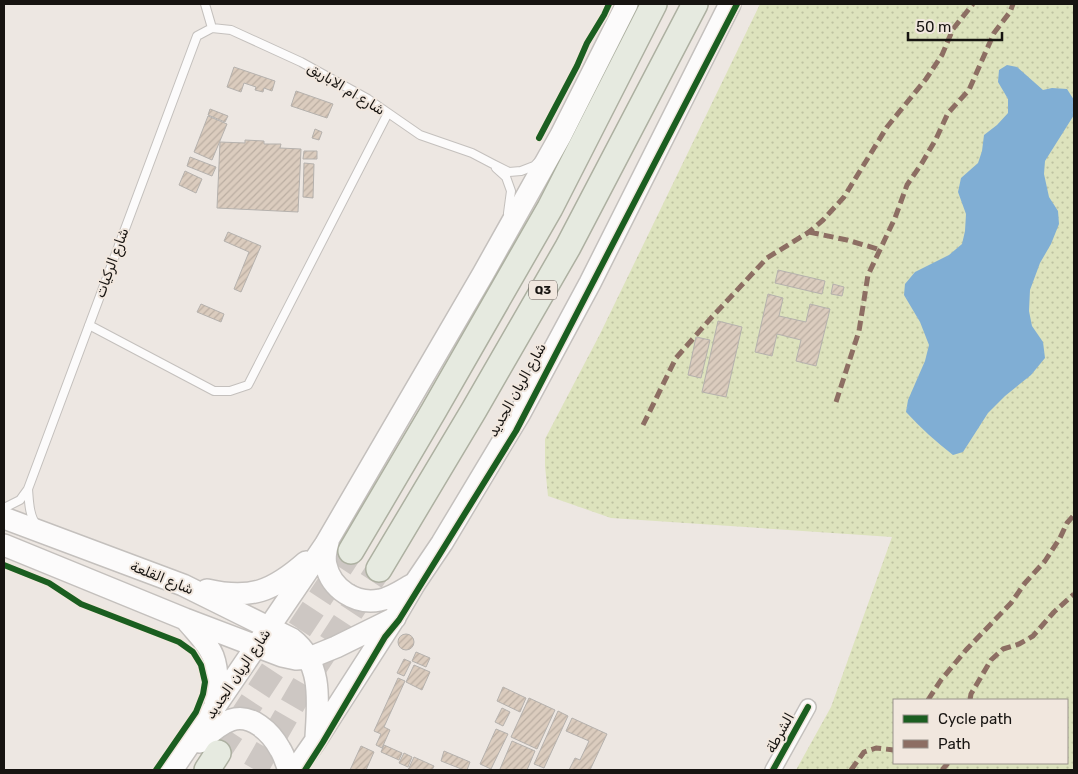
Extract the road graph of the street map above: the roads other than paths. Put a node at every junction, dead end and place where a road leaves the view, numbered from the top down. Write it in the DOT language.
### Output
graph roads {
  1 [pos="205,4"];
  2 [pos="627,4"];
  3 [pos="654,4"];
  4 [pos="695,4"];
  5 [pos="730,4"];
  6 [pos="212,28"];
  7 [pos="388,113"];
  8 [pos="553,149"];
  9 [pos="493,164"];
  10 [pos="504,237"];
  11 [pos="89,325"];
  12 [pos="28,490"];
  13 [pos="4,508"];
  14 [pos="4,518"];
  15 [pos="43,533"];
  16 [pos="327,541"];
  17 [pos="4,544"];
  18 [pos="351,551"];
  19 [pos="379,569"];
  20 [pos="415,583"];
  21 [pos="183,585"];
  22 [pos="395,618"];
  23 [pos="185,619"];
  24 [pos="269,628"];
  25 [pos="256,647"];
  26 [pos="309,658"];
  27 [pos="808,707"];
  28 [pos="215,709"];
  29 [pos="316,740"];
  30 [pos="176,764"];
  31 [pos="289,770"];
  32 [pos="295,770"];
  33 [pos="773,770"];
  1 -- 6 [label="lane"];
  2 -- 8 [label="main road, شارع الريان الجديد"];
  3 -- 18 [label="highway, Q3"];
  4 -- 19 [label="highway, شارع الريان الجديد / Q3"];
  5 -- 20 [label="main road, شارع الريان الجديد"];
  6 -- 7 [label="lane, شارع ام الاباريق"];
  6 -- 11 [label="lane, شارع الركيات"];
  7 -- 9 [label="lane, شارع ام الاباريق"];
  7 -- 11 [label="lane"];
  8 -- 9 [label="lane, شارع ام الاباريق"];
  8 -- 10 [label="main road, شارع الريان الجديد"];
  9 -- 10 [label="lane, شارع ام الاباريق"];
  10 -- 16 [label="main road, شارع الريان الجديد"];
  11 -- 12 [label="lane, شارع الركيات"];
  12 -- 13 [label="lane"];
  12 -- 15 [label="lane, شارع الركيات"];
  14 -- 15 [label="main road, شارع القلعة"];
  15 -- 21 [label="main road, شارع القلعة"];
  16 -- 20 [label="main road"];
  16 -- 21 [label="main road"];
  16 -- 24 [label="main road, شارع الريان الجديد"];
  17 -- 23 [label="main road"];
  20 -- 22 [label="main road, شارع الريان الجديد"];
  21 -- 24 [label="main road, شارع القلعة"];
  22 -- 26 [label="main road"];
  22 -- 29 [label="main road, شارع الريان الجديد"];
  23 -- 25 [label="main road"];
  23 -- 28 [label="main road"];
  24 -- 25 [label="main road, شارع الريان الجديد"];
  24 -- 26 [label="main road, شارع القلعة"];
  25 -- 26 [label="main road"];
  25 -- 28 [label="main road, شارع الريان الجديد"];
  26 -- 29 [label="main road, شارع القلعة"];
  27 -- 33 [label="street, الشرطة"];
  28 -- 30 [label="main road, شارع الريان الجديد"];
  29 -- 32 [label="main road, شارع الريان الجديد"];
  30 -- 31 [label="main road"];
}
